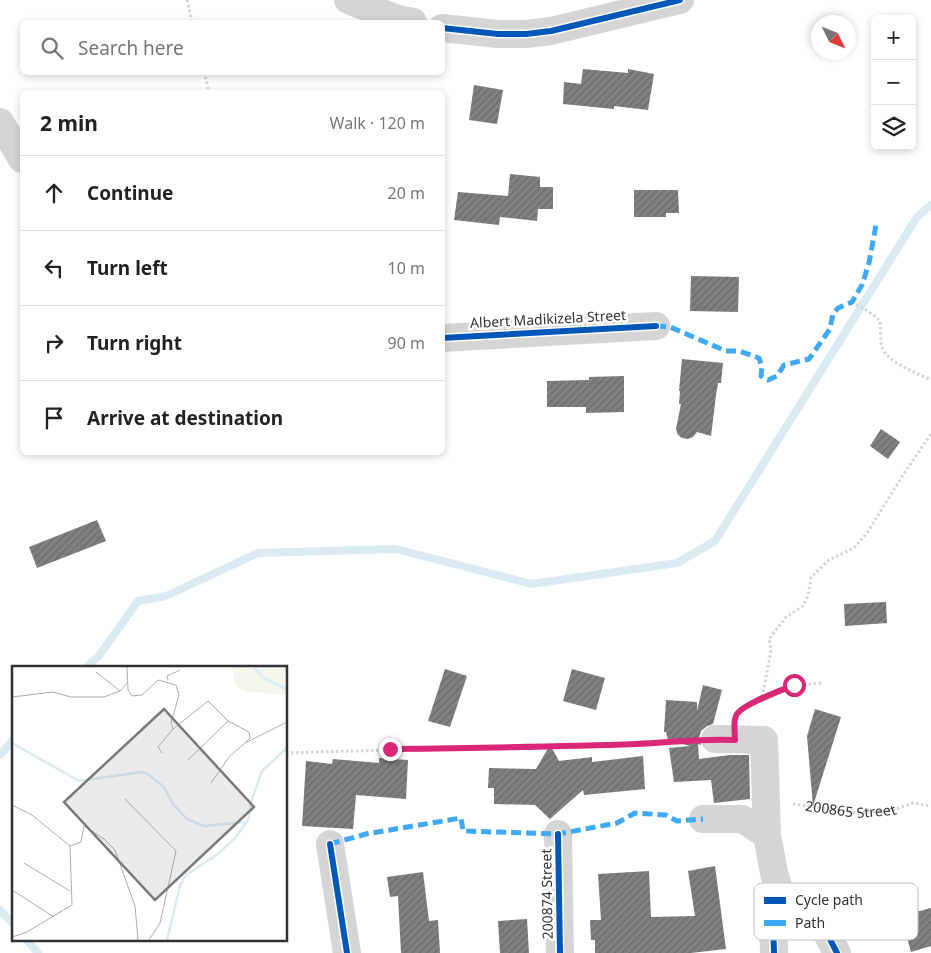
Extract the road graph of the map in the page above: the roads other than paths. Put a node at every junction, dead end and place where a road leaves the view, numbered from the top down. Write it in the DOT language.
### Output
graph roads {
  1 [pos="348,0"];
  2 [pos="680,0"];
  3 [pos="405,20"];
  4 [pos="445,28"];
  5 [pos="0,122"];
  6 [pos="20,156"];
  7 [pos="656,326"];
  8 [pos="445,338"];
  9 [pos="725,739"];
  10 [pos="703,819"];
  11 [pos="558,834"];
  12 [pos="767,836"];
  13 [pos="330,844"];
  14 [pos="776,883"];
  15 [pos="774,940"];
  16 [pos="830,940"];
  17 [pos="347,953"];
  18 [pos="560,953"];
  19 [pos="774,953"];
  20 [pos="837,953"];
  1 -- 3 [label="street"];
  2 -- 4 [label="street"];
  5 -- 6 [label="street"];
  7 -- 8 [label="street, Albert Madikizela Street"];
  9 -- 12 [label="street"];
  10 -- 12 [label="street"];
  11 -- 18 [label="street, 200874 Street"];
  12 -- 14 [label="street"];
  13 -- 17 [label="street"];
  15 -- 19 [label="street"];
  16 -- 20 [label="street"];
}
